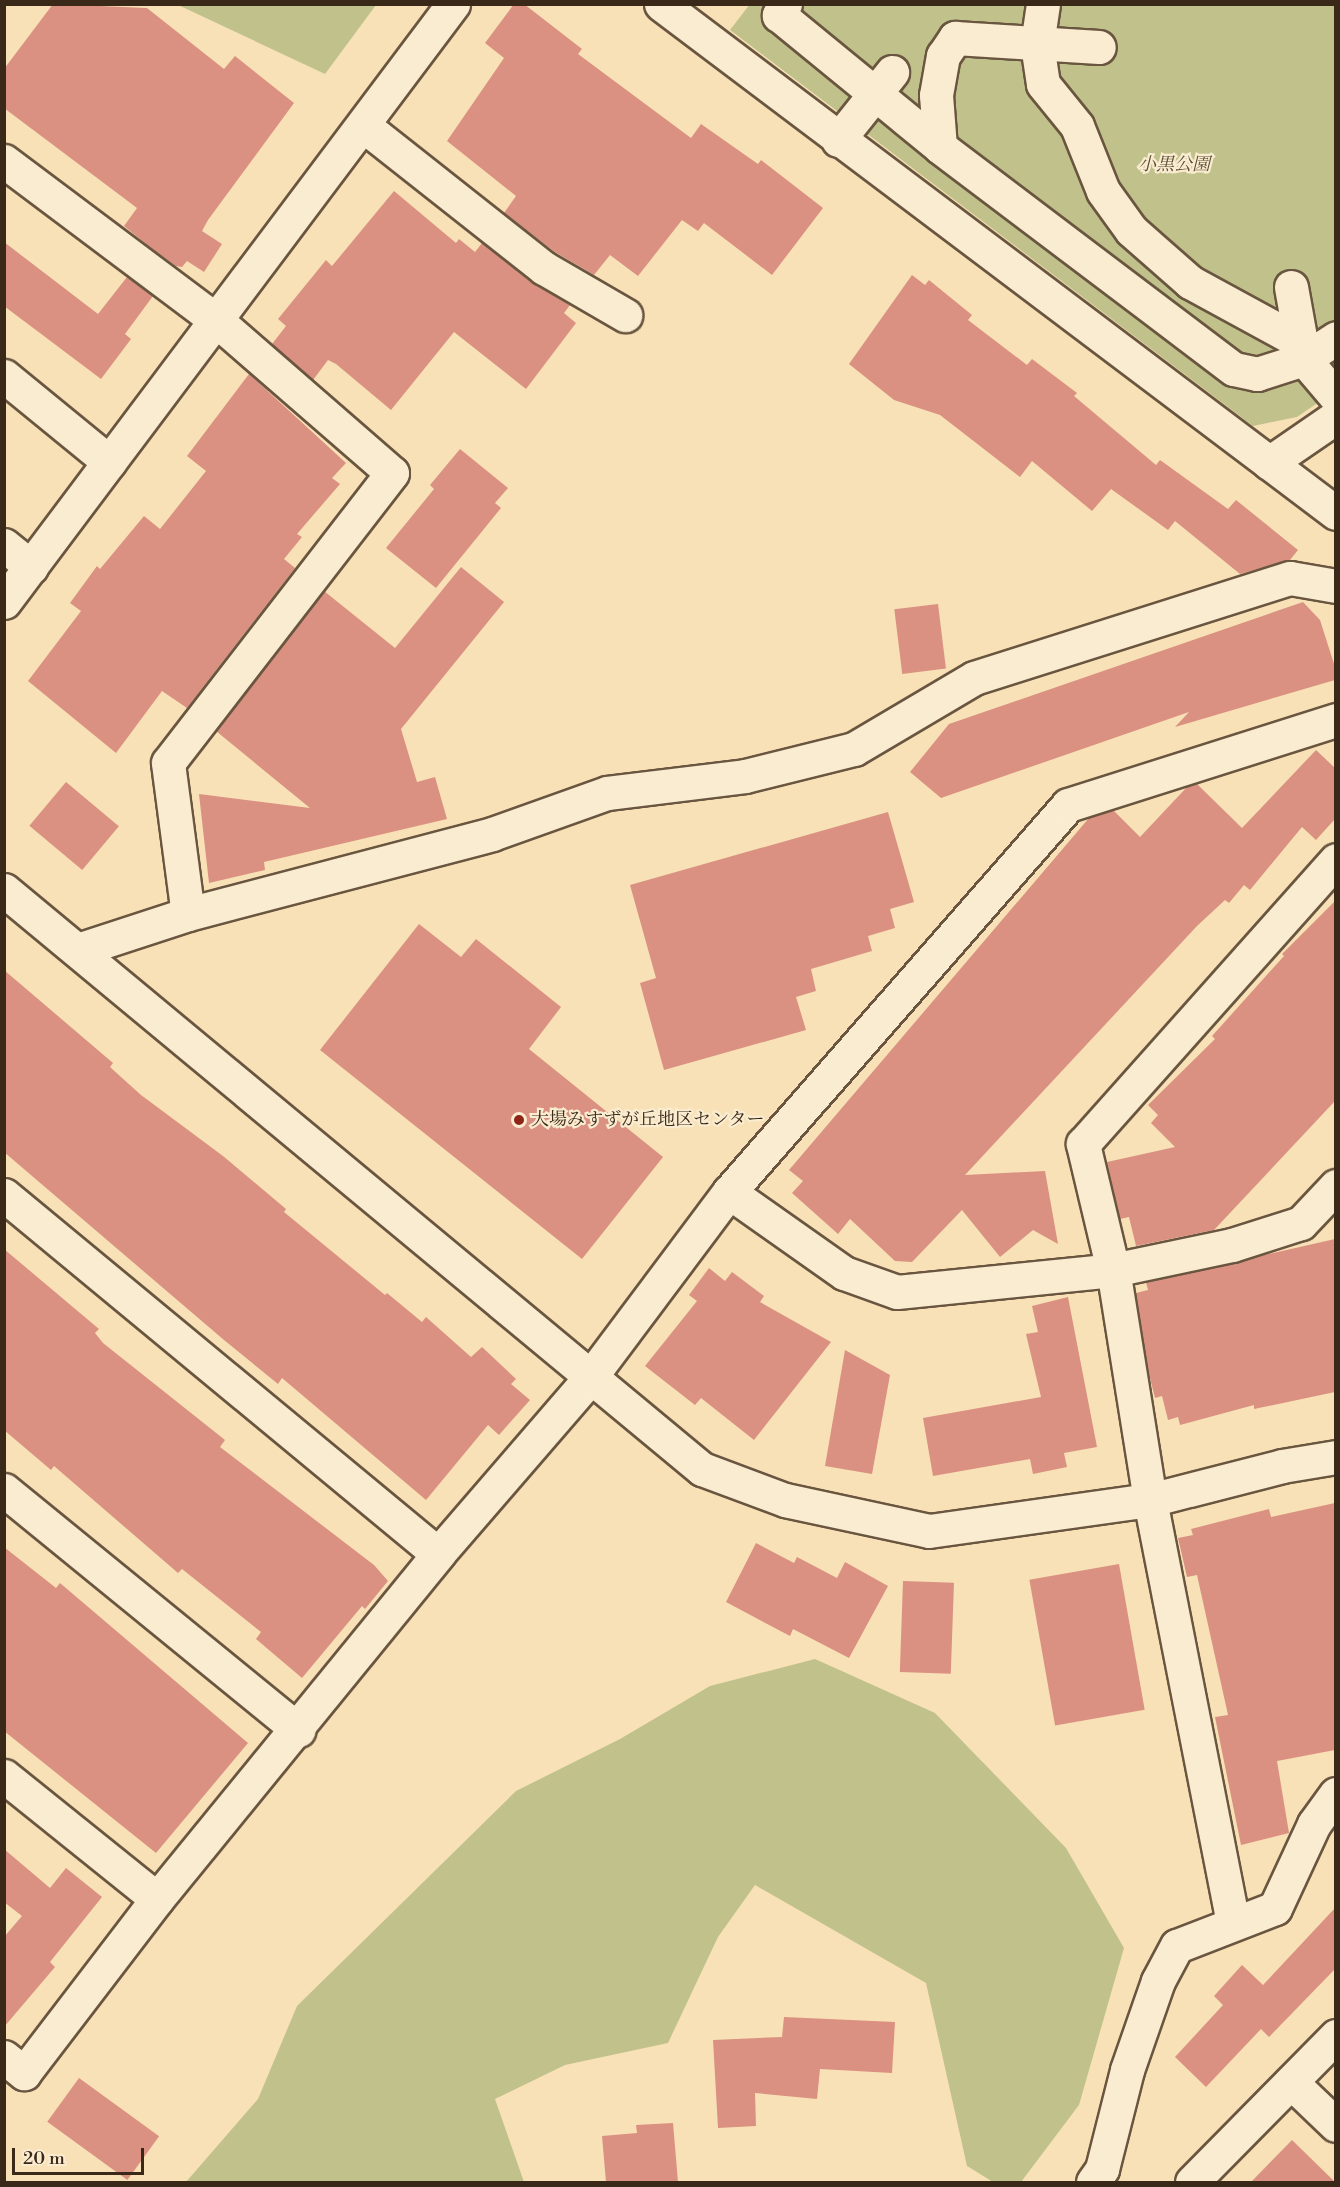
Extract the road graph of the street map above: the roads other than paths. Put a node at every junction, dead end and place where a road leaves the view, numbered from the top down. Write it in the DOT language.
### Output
graph roads {
  1 [pos="453,4"];
  2 [pos="661,4"];
  3 [pos="785,4"];
  4 [pos="1043,4"];
  5 [pos="1037,44"];
  6 [pos="1099,47"];
  7 [pos="884,83"];
  8 [pos="364,126"];
  9 [pos="838,140"];
  10 [pos="940,147"];
  11 [pos="4,161"];
  12 [pos="1291,287"];
  13 [pos="624,315"];
  14 [pos="216,320"];
  15 [pos="1335,338"];
  16 [pos="1303,351"];
  17 [pos="4,376"];
  18 [pos="1335,398"];
  19 [pos="1335,417"];
  20 [pos="109,462"];
  21 [pos="1269,463"];
  22 [pos="1335,513"];
  23 [pos="4,545"];
  24 [pos="15,581"];
  25 [pos="1335,586"];
  26 [pos="1335,720"];
  27 [pos="1335,860"];
  28 [pos="4,890"];
  29 [pos="188,914"];
  30 [pos="78,950"];
  31 [pos="1335,1186"];
  32 [pos="729,1192"];
  33 [pos="4,1195"];
  34 [pos="1113,1270"];
  35 [pos="589,1379"];
  36 [pos="1335,1457"];
  37 [pos="4,1490"];
  38 [pos="1150,1500"];
  39 [pos="438,1554"];
  40 [pos="298,1730"];
  41 [pos="4,1776"];
  42 [pos="1335,1794"];
  43 [pos="157,1899"];
  44 [pos="1233,1923"];
  45 [pos="1335,2036"];
  46 [pos="4,2057"];
  47 [pos="1291,2082"];
  48 [pos="1335,2125"];
  49 [pos="1094,2182"];
  50 [pos="1192,2182"];
  1 -- 8 [label="street"];
  2 -- 9 [label="street"];
  3 -- 7 [label="street"];
  4 -- 5 [label="street"];
  5 -- 6 [label="street"];
  5 -- 10 [label="street"];
  5 -- 16 [label="street"];
  7 -- 9 [label="street"];
  7 -- 10 [label="street"];
  8 -- 13 [label="street"];
  8 -- 14 [label="street"];
  9 -- 21 [label="street"];
  10 -- 16 [label="street"];
  11 -- 14 [label="street"];
  12 -- 16 [label="street"];
  14 -- 20 [label="street"];
  14 -- 29 [label="street"];
  15 -- 16 [label="street"];
  16 -- 18 [label="street"];
  17 -- 20 [label="street"];
  19 -- 21 [label="street"];
  20 -- 24 [label="street"];
  21 -- 22 [label="street"];
  23 -- 24 [label="street"];
  25 -- 29 [label="street"];
  26 -- 32 [label="street"];
  27 -- 34 [label="street"];
  28 -- 30 [label="street"];
  29 -- 30 [label="street"];
  30 -- 35 [label="street"];
  31 -- 34 [label="street"];
  32 -- 34 [label="street"];
  32 -- 35 [label="street"];
  33 -- 39 [label="street"];
  34 -- 38 [label="street"];
  35 -- 38 [label="street"];
  35 -- 39 [label="street"];
  36 -- 38 [label="street"];
  37 -- 40 [label="street"];
  38 -- 44 [label="street"];
  39 -- 40 [label="street"];
  40 -- 43 [label="street"];
  41 -- 43 [label="street"];
  42 -- 44 [label="street"];
  43 -- 46 [label="street"];
  44 -- 49 [label="street"];
  45 -- 47 [label="street"];
  47 -- 48 [label="street"];
  47 -- 50 [label="street"];
}
